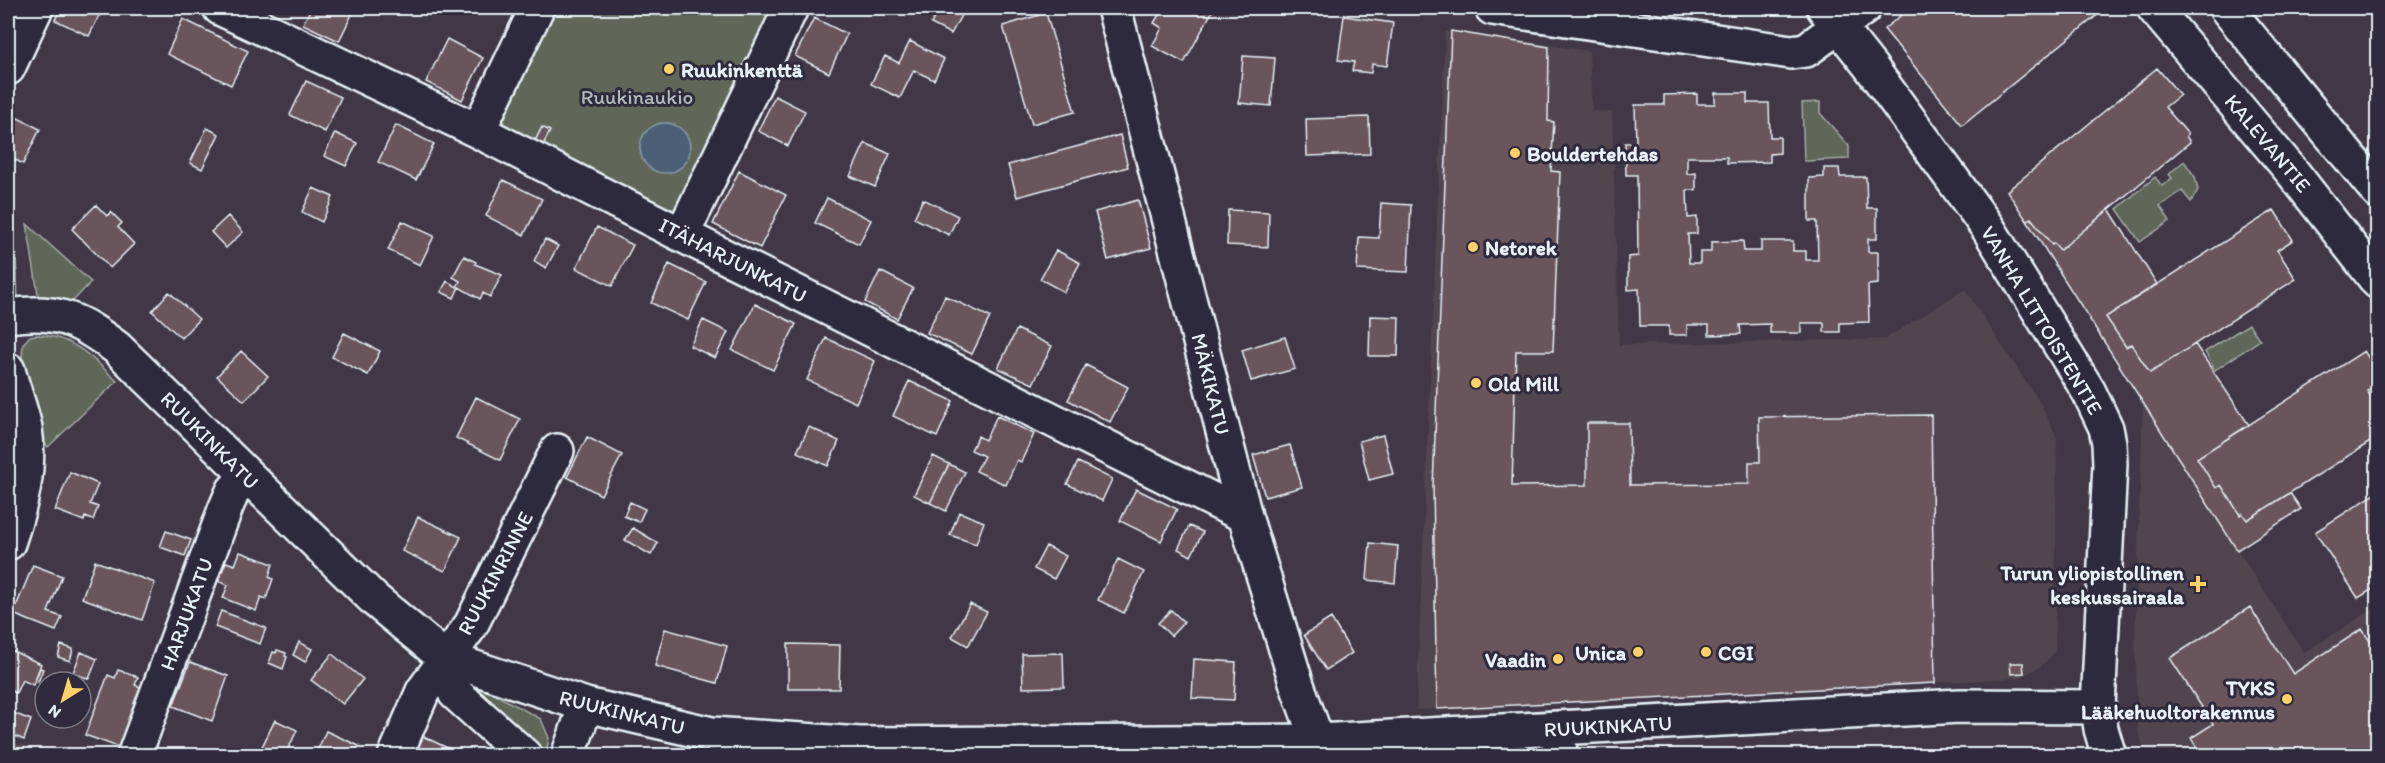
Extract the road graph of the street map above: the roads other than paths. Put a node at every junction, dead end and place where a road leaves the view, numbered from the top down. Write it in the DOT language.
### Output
graph roads {
  1 [pos="36,8"];
  2 [pos="220,8"];
  3 [pos="537,8"];
  4 [pos="791,8"];
  5 [pos="1114,8"];
  6 [pos="1492,8"];
  7 [pos="2154,8"];
  8 [pos="2226,8"];
  9 [pos="1843,14"];
  10 [pos="8,68"];
  11 [pos="478,131"];
  12 [pos="2378,192"];
  13 [pos="682,235"];
  14 [pos="2378,282"];
  15 [pos="8,316"];
  16 [pos="8,370"];
  17 [pos="557,451"];
  18 [pos="246,476"];
  19 [pos="1245,516"];
  20 [pos="8,543"];
  21 [pos="446,658"];
  22 [pos="585,705"];
  23 [pos="2098,707"];
  24 [pos="1560,742"];
  25 [pos="1321,748"];
  26 [pos="134,756"];
  27 [pos="395,756"];
  28 [pos="525,756"];
  29 [pos="568,756"];
  30 [pos="2109,756"];
  1 -- 10 [label="street"];
  2 -- 11 [label="street, ITÄHARJUNKATU"];
  3 -- 11 [label="street"];
  4 -- 13 [label="street"];
  5 -- 19 [label="street, MÄKIKATU"];
  6 -- 9 [label="street"];
  7 -- 14 [label="street, KALEVANTIE"];
  8 -- 12 [label="street"];
  9 -- 23 [label="street, VANHA LITTOISTENTIE"];
  11 -- 13 [label="street, ITÄHARJUNKATU"];
  13 -- 19 [label="street, ITÄHARJUNKATU"];
  15 -- 18 [label="street, RUUKINKATU"];
  16 -- 20 [label="street"];
  17 -- 21 [label="street, RUUKINRINNE"];
  18 -- 21 [label="street, RUUKINKATU"];
  18 -- 26 [label="street, HARJUKATU"];
  19 -- 25 [label="street, MÄKIKATU"];
  21 -- 22 [label="street, RUUKINKATU"];
  21 -- 27 [label="street, RUUKINRINNE"];
  21 -- 28 [label="street"];
  22 -- 25 [label="street, RUUKINKATU"];
  22 -- 29 [label="street"];
  23 -- 24 [label="street, RUUKINKATU"];
  23 -- 30 [label="street, VANHA LITTOISTENTIE"];
  24 -- 25 [label="street, RUUKINKATU"];
}
